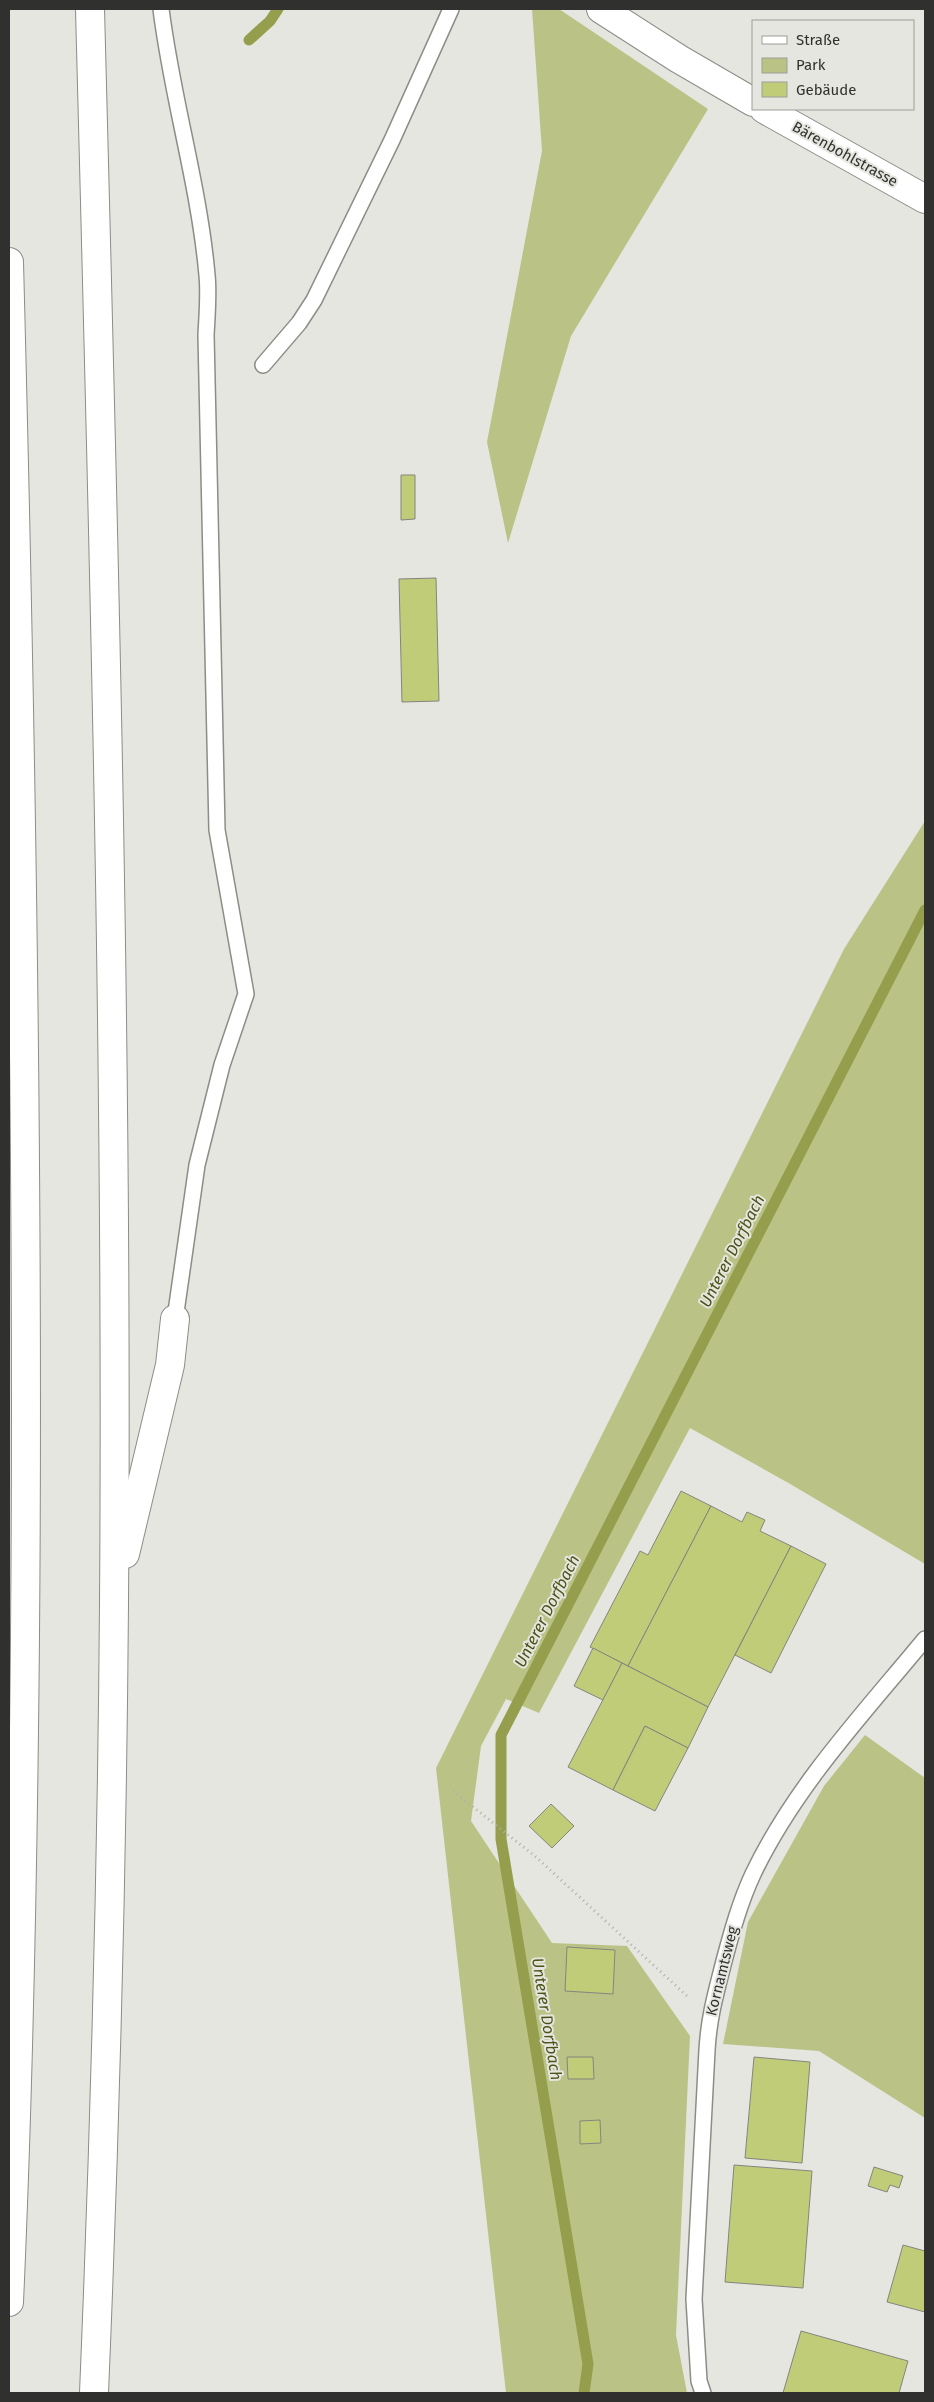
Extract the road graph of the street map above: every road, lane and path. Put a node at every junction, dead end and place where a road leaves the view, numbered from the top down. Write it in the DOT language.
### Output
graph roads {
  1 [pos="90,9"];
  2 [pos="161,9"];
  3 [pos="451,9"];
  4 [pos="601,9"];
  5 [pos="752,101"];
  6 [pos="766,110"];
  7 [pos="925,199"];
  8 [pos="9,262"];
  9 [pos="263,365"];
  10 [pos="9,899"];
  11 [pos="23,950"];
  12 [pos="175,1319"];
  13 [pos="114,1600"];
  14 [pos="925,1639"];
  15 [pos="453,1791"];
  16 [pos="709,2017"];
  17 [pos="9,2302"];
  18 [pos="94,2393"];
  19 [pos="703,2393"];
  1 -- 13 [label="main road"];
  2 -- 12 [label="lane"];
  3 -- 9 [label="lane"];
  4 -- 5 [label="main road"];
  6 -- 7 [label="main road, Bärenbohlstrasse"];
  8 -- 11 [label="main road"];
  10 -- 11 [label="main road"];
  11 -- 17 [label="main road"];
  12 -- 13 [label="main road"];
  13 -- 18 [label="main road"];
  14 -- 16 [label="lane, Kornamtsweg"];
  15 -- 16 [label="path"];
  16 -- 19 [label="lane, Kornamtsweg"];
}
